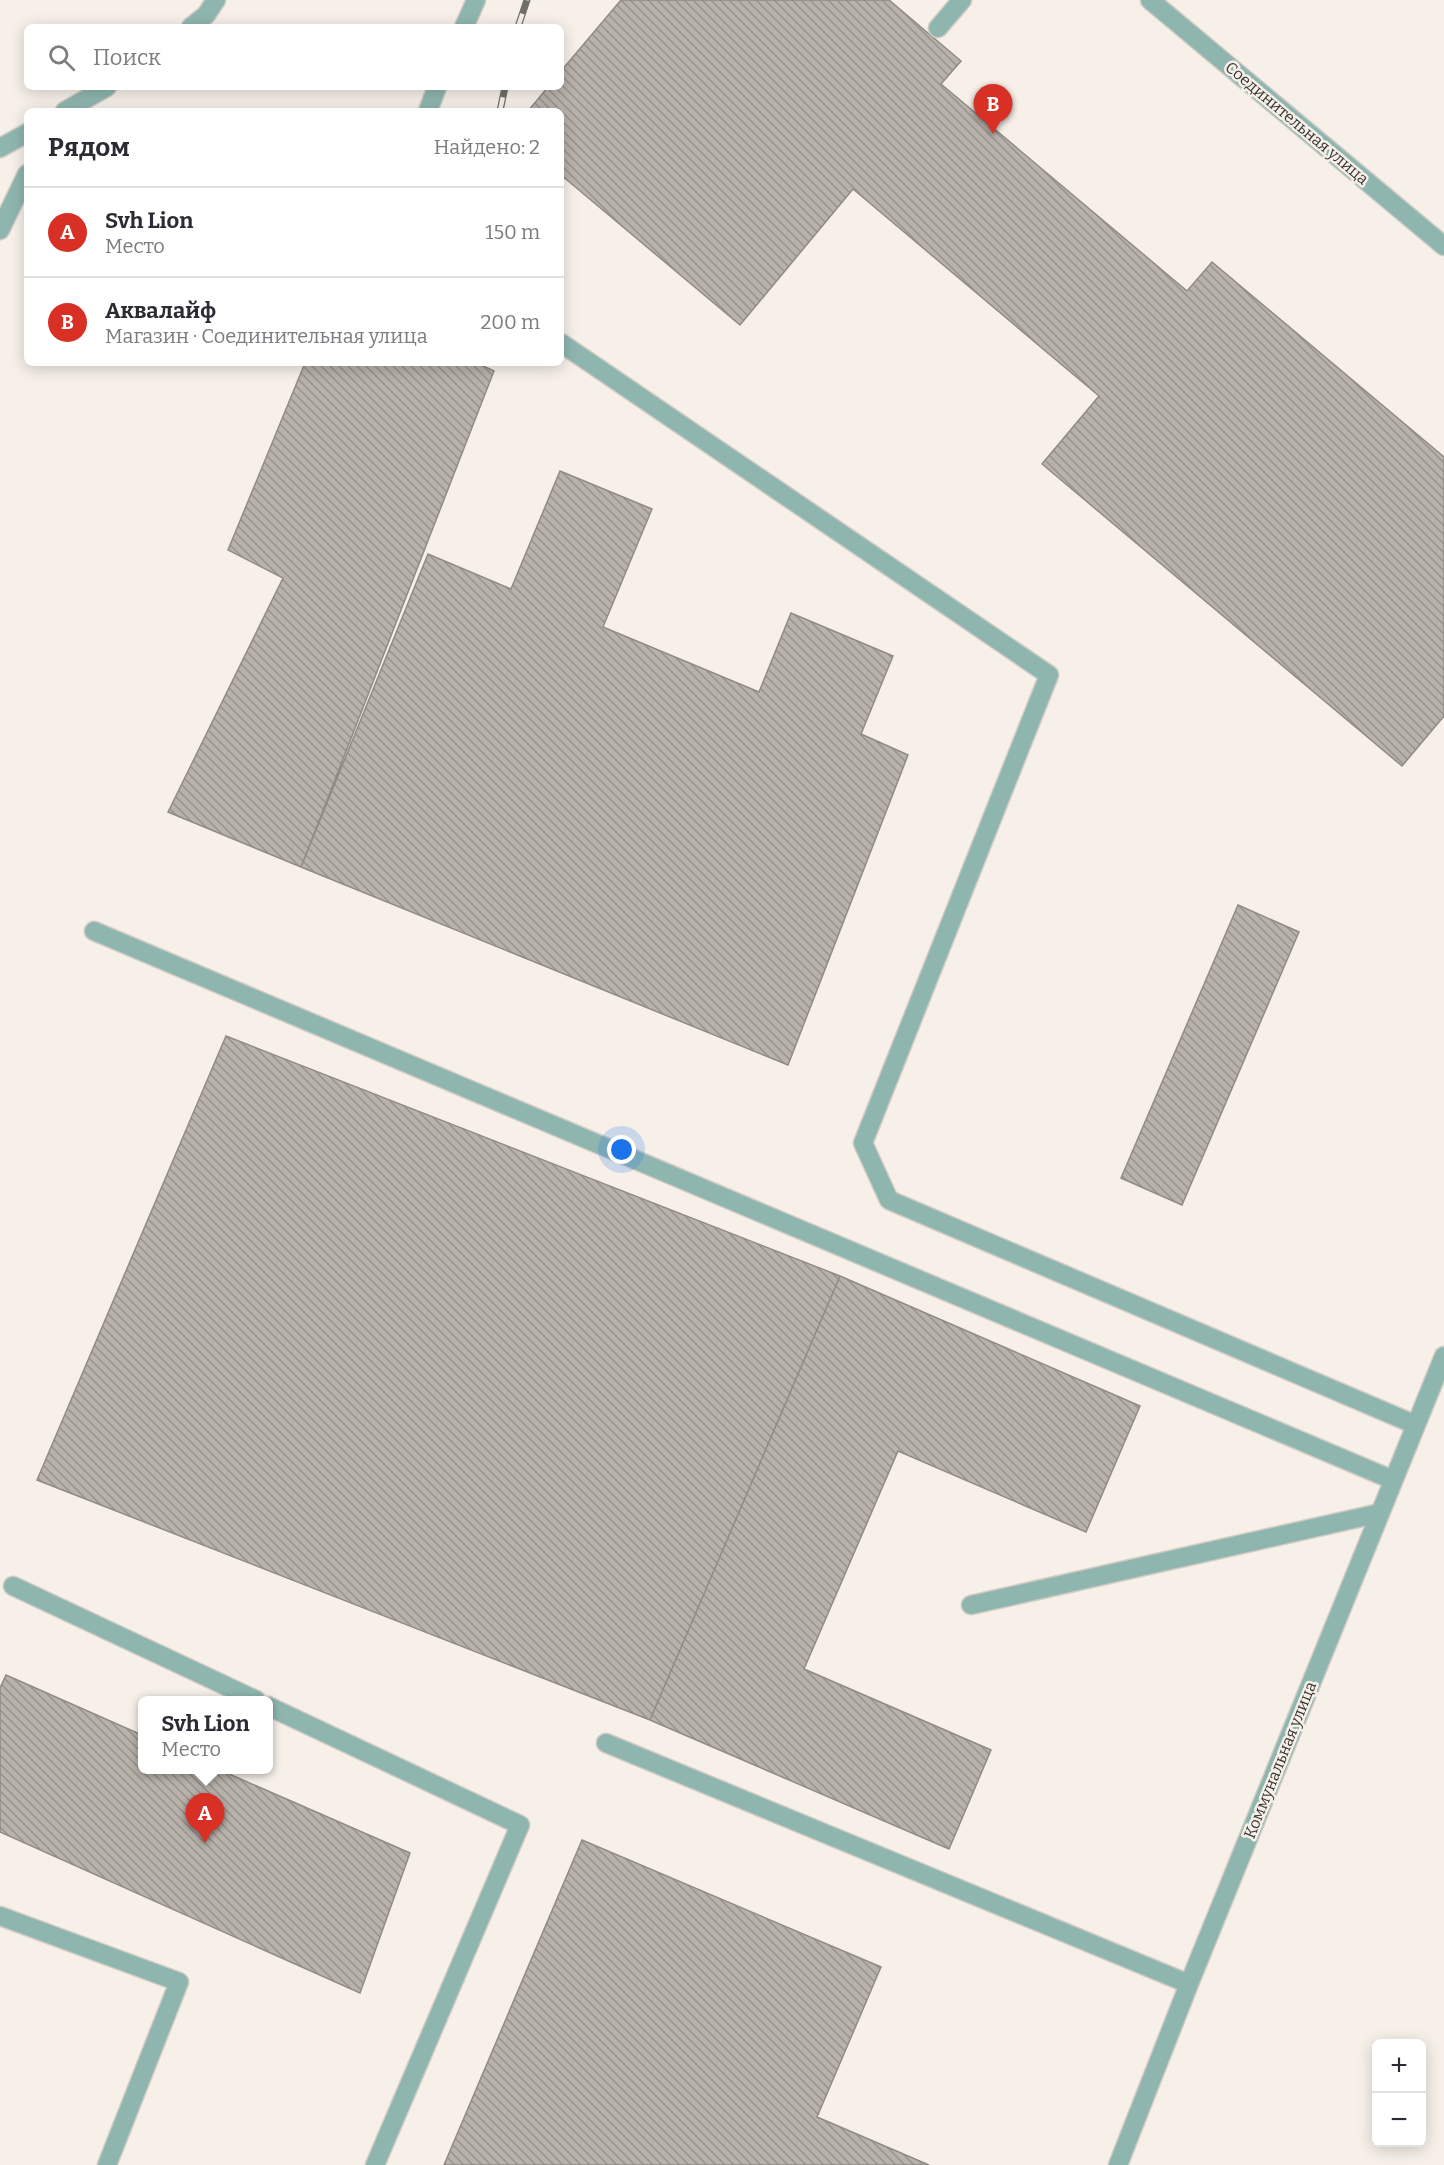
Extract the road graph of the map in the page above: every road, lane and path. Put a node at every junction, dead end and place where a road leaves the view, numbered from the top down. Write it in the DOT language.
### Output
graph roads {
  1 [pos="216,0"];
  2 [pos="476,0"];
  3 [pos="962,0"];
  4 [pos="1150,0"];
  5 [pos="195,24"];
  6 [pos="465,24"];
  7 [pos="938,28"];
  8 [pos="102,90"];
  9 [pos="435,90"];
  10 [pos="70,108"];
  11 [pos="429,108"];
  12 [pos="24,135"];
  13 [pos="0,148"];
  14 [pos="24,180"];
  15 [pos="0,230"];
  16 [pos="1444,246"];
  17 [pos="564,345"];
  18 [pos="94,931"];
  19 [pos="1444,1356"];
  20 [pos="1416,1425"];
  21 [pos="1394,1480"];
  22 [pos="1380,1513"];
  23 [pos="13,1586"];
  24 [pos="971,1605"];
  25 [pos="245,1696"];
  26 [pos="273,1708"];
  27 [pos="606,1743"];
  28 [pos="0,1916"];
  29 [pos="1189,1984"];
  30 [pos="108,2165"];
  31 [pos="375,2165"];
  32 [pos="1118,2165"];
  1 -- 5 [label="street"];
  2 -- 6 [label="street"];
  3 -- 7 [label="street"];
  4 -- 16 [label="street, Соединительная улица"];
  8 -- 10 [label="street"];
  9 -- 11 [label="street"];
  12 -- 13 [label="street"];
  14 -- 15 [label="street"];
  17 -- 20 [label="street"];
  18 -- 21 [label="street"];
  19 -- 20 [label="street, Коммунальная улица"];
  20 -- 21 [label="street, Коммунальная улица"];
  21 -- 22 [label="street, Коммунальная улица"];
  22 -- 24 [label="street"];
  22 -- 29 [label="street, Коммунальная улица"];
  23 -- 25 [label="street"];
  26 -- 31 [label="street"];
  27 -- 29 [label="street"];
  28 -- 30 [label="street"];
  29 -- 32 [label="street, Коммунальная улица"];
}
